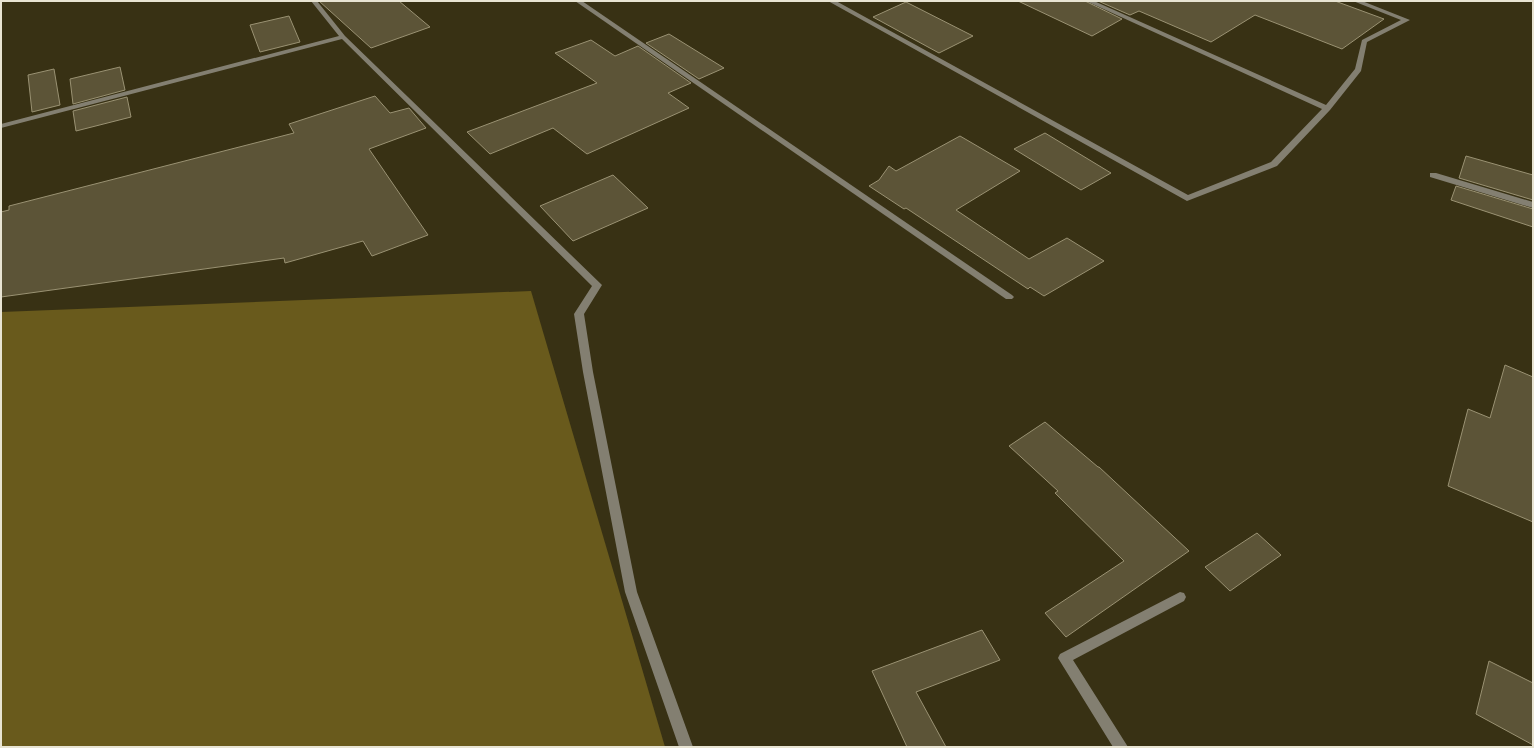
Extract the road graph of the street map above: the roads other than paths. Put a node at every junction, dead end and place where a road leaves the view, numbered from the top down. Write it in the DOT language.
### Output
graph roads {
  1 [pos="314,1"];
  2 [pos="578,1"];
  3 [pos="831,1"];
  4 [pos="1089,1"];
  5 [pos="1356,1"];
  6 [pos="343,37"];
  7 [pos="1327,108"];
  8 [pos="1,126"];
  9 [pos="1432,175"];
  10 [pos="1533,205"];
  11 [pos="1008,297"];
  12 [pos="1180,597"];
  13 [pos="686,747"];
  14 [pos="1121,747"];
  1 -- 6 [label="street"];
  2 -- 11 [label="street"];
  3 -- 7 [label="street"];
  4 -- 7 [label="street"];
  5 -- 7 [label="street"];
  6 -- 8 [label="street"];
  6 -- 13 [label="street"];
  9 -- 10 [label="street"];
  12 -- 14 [label="street"];
}
